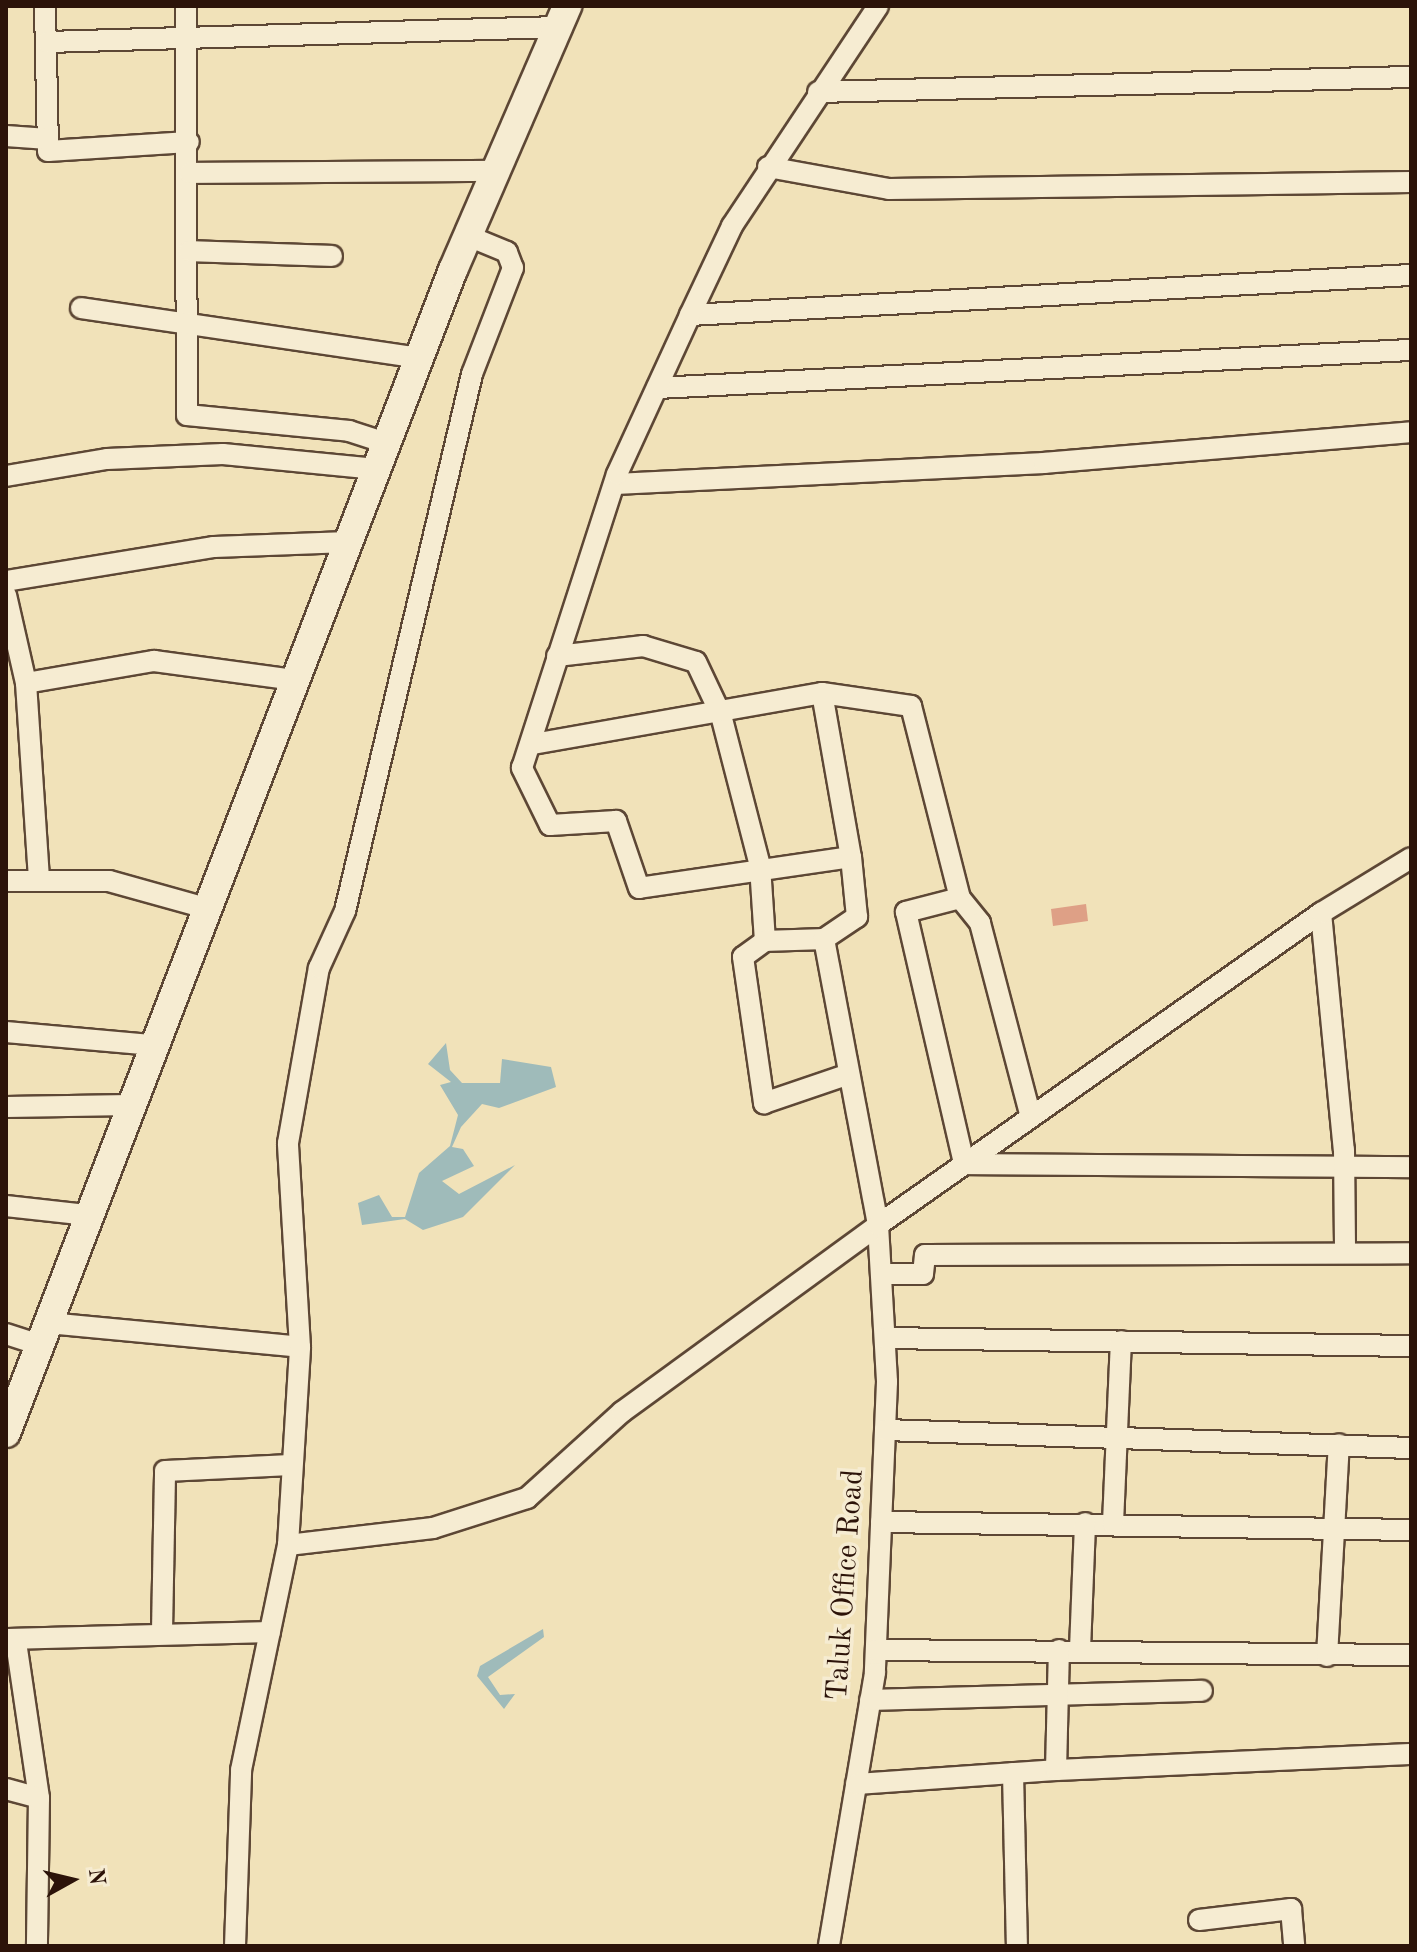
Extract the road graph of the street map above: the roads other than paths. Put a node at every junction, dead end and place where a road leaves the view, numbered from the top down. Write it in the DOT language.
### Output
graph roads {
  1 [pos="45,6"];
  2 [pos="186,6"];
  3 [pos="878,6"];
  4 [pos="562,17"];
  5 [pos="189,36"];
  6 [pos="47,42"];
  7 [pos="1411,77"];
  8 [pos="818,92"];
  9 [pos="6,136"];
  10 [pos="48,139"];
  11 [pos="189,142"];
  12 [pos="768,167"];
  13 [pos="496,171"];
  14 [pos="190,173"];
  15 [pos="1411,182"];
  16 [pos="468,236"];
  17 [pos="189,251"];
  18 [pos="332,256"];
  19 [pos="1411,275"];
  20 [pos="81,308"];
  21 [pos="690,315"];
  22 [pos="188,322"];
  23 [pos="1411,350"];
  24 [pos="419,358"];
  25 [pos="657,388"];
  26 [pos="1411,432"];
  27 [pos="386,443"];
  28 [pos="376,469"];
  29 [pos="6,476"];
  30 [pos="615,484"];
  31 [pos="348,542"];
  32 [pos="6,581"];
  33 [pos="6,595"];
  34 [pos="557,656"];
  35 [pos="294,680"];
  36 [pos="26,683"];
  37 [pos="822,693"];
  38 [pos="721,715"];
  39 [pos="533,744"];
  40 [pos="851,857"];
  41 [pos="1411,858"];
  42 [pos="760,866"];
  43 [pos="6,881"];
  44 [pos="39,881"];
  45 [pos="960,898"];
  46 [pos="206,908"];
  47 [pos="1321,913"];
  48 [pos="824,939"];
  49 [pos="765,941"];
  50 [pos="6,1032"];
  51 [pos="153,1045"];
  52 [pos="849,1074"];
  53 [pos="130,1105"];
  54 [pos="6,1107"];
  55 [pos="1031,1117"];
  56 [pos="964,1164"];
  57 [pos="1345,1166"];
  58 [pos="1411,1167"];
  59 [pos="6,1206"];
  60 [pos="88,1215"];
  61 [pos="878,1225"];
  62 [pos="1345,1252"];
  63 [pos="1411,1253"];
  64 [pos="881,1274"];
  65 [pos="6,1334"];
  66 [pos="43,1334"];
  67 [pos="885,1338"];
  68 [pos="1121,1341"];
  69 [pos="1411,1346"];
  70 [pos="300,1347"];
  71 [pos="8,1424"];
  72 [pos="885,1430"];
  73 [pos="1118,1433"];
  74 [pos="1339,1444"];
  75 [pos="1411,1448"];
  76 [pos="291,1465"];
  77 [pos="881,1522"];
  78 [pos="1085,1523"];
  79 [pos="1113,1523"];
  80 [pos="1331,1525"];
  81 [pos="1411,1530"];
  82 [pos="288,1545"];
  83 [pos="162,1631"];
  84 [pos="270,1632"];
  85 [pos="11,1641"];
  86 [pos="876,1650"];
  87 [pos="1069,1650"];
  88 [pos="1411,1655"];
  89 [pos="1327,1656"];
  90 [pos="1202,1691"];
  91 [pos="1058,1694"];
  92 [pos="870,1700"];
  93 [pos="1411,1754"];
  94 [pos="1056,1770"];
  95 [pos="1013,1773"];
  96 [pos="856,1784"];
  97 [pos="6,1789"];
  98 [pos="39,1798"];
  99 [pos="1199,1920"];
  100 [pos="37,1946"];
  101 [pos="235,1946"];
  102 [pos="829,1946"];
  103 [pos="1017,1946"];
  104 [pos="1294,1946"];
  1 -- 6 [label="street"];
  2 -- 5 [label="street"];
  3 -- 8 [label="street"];
  4 -- 5 [label="street"];
  4 -- 13 [label="main road"];
  5 -- 6 [label="street"];
  5 -- 11 [label="street"];
  6 -- 10 [label="street"];
  7 -- 8 [label="street"];
  8 -- 12 [label="street"];
  9 -- 10 [label="street"];
  10 -- 11 [label="street"];
  11 -- 14 [label="street"];
  12 -- 15 [label="street"];
  12 -- 21 [label="street"];
  13 -- 14 [label="street"];
  13 -- 16 [label="main road"];
  14 -- 17 [label="street"];
  16 -- 24 [label="main road"];
  16 -- 70 [label="street"];
  17 -- 18 [label="street"];
  17 -- 22 [label="street"];
  19 -- 21 [label="street"];
  20 -- 22 [label="street"];
  21 -- 25 [label="street"];
  22 -- 24 [label="street"];
  22 -- 27 [label="street"];
  23 -- 25 [label="street"];
  24 -- 27 [label="main road"];
  25 -- 30 [label="street"];
  26 -- 30 [label="street"];
  27 -- 28 [label="main road"];
  28 -- 29 [label="street"];
  28 -- 31 [label="main road"];
  30 -- 34 [label="street"];
  31 -- 32 [label="street"];
  31 -- 35 [label="main road"];
  33 -- 36 [label="street"];
  34 -- 38 [label="street"];
  34 -- 39 [label="street"];
  35 -- 36 [label="street"];
  35 -- 46 [label="main road"];
  36 -- 44 [label="street"];
  37 -- 38 [label="street"];
  37 -- 40 [label="street"];
  37 -- 45 [label="street"];
  38 -- 39 [label="street"];
  38 -- 42 [label="street"];
  39 -- 42 [label="street"];
  40 -- 42 [label="street"];
  40 -- 48 [label="street"];
  41 -- 47 [label="street"];
  42 -- 49 [label="street"];
  43 -- 44 [label="street"];
  44 -- 46 [label="street"];
  45 -- 55 [label="street"];
  45 -- 56 [label="street"];
  46 -- 51 [label="main road"];
  47 -- 55 [label="street"];
  47 -- 57 [label="street"];
  48 -- 49 [label="street"];
  48 -- 52 [label="street, Taluk Office Road"];
  49 -- 52 [label="street"];
  50 -- 51 [label="street"];
  51 -- 53 [label="main road"];
  52 -- 61 [label="street, Taluk Office Road"];
  53 -- 54 [label="street"];
  53 -- 60 [label="main road"];
  55 -- 56 [label="street"];
  56 -- 57 [label="street"];
  56 -- 61 [label="street"];
  57 -- 58 [label="street"];
  57 -- 62 [label="street"];
  59 -- 60 [label="street"];
  60 -- 66 [label="main road"];
  61 -- 64 [label="street, Taluk Office Road"];
  61 -- 82 [label="street"];
  62 -- 63 [label="street"];
  62 -- 64 [label="street"];
  64 -- 67 [label="street, Taluk Office Road"];
  65 -- 66 [label="street"];
  66 -- 70 [label="street"];
  66 -- 71 [label="main road"];
  67 -- 68 [label="street"];
  67 -- 72 [label="street, Taluk Office Road"];
  68 -- 69 [label="street"];
  68 -- 73 [label="street"];
  70 -- 76 [label="street"];
  72 -- 73 [label="street"];
  72 -- 77 [label="street, Taluk Office Road"];
  73 -- 74 [label="street"];
  73 -- 79 [label="street"];
  74 -- 75 [label="street"];
  74 -- 80 [label="street"];
  76 -- 82 [label="street"];
  76 -- 83 [label="street"];
  77 -- 78 [label="street"];
  77 -- 86 [label="street, Taluk Office Road"];
  78 -- 79 [label="street"];
  78 -- 87 [label="street"];
  79 -- 80 [label="street"];
  80 -- 81 [label="street"];
  80 -- 89 [label="street"];
  82 -- 84 [label="street"];
  83 -- 84 [label="street"];
  83 -- 85 [label="street"];
  84 -- 101 [label="street"];
  85 -- 98 [label="street"];
  86 -- 87 [label="street"];
  86 -- 92 [label="street, Taluk Office Road"];
  87 -- 89 [label="street"];
  87 -- 91 [label="street"];
  88 -- 89 [label="street"];
  90 -- 91 [label="street"];
  91 -- 92 [label="street"];
  91 -- 94 [label="street"];
  92 -- 96 [label="street, Taluk Office Road"];
  93 -- 94 [label="street"];
  94 -- 95 [label="street"];
  95 -- 96 [label="street"];
  95 -- 103 [label="street"];
  96 -- 102 [label="street, Taluk Office Road"];
  97 -- 98 [label="street"];
  98 -- 100 [label="street"];
  99 -- 104 [label="street"];
}
